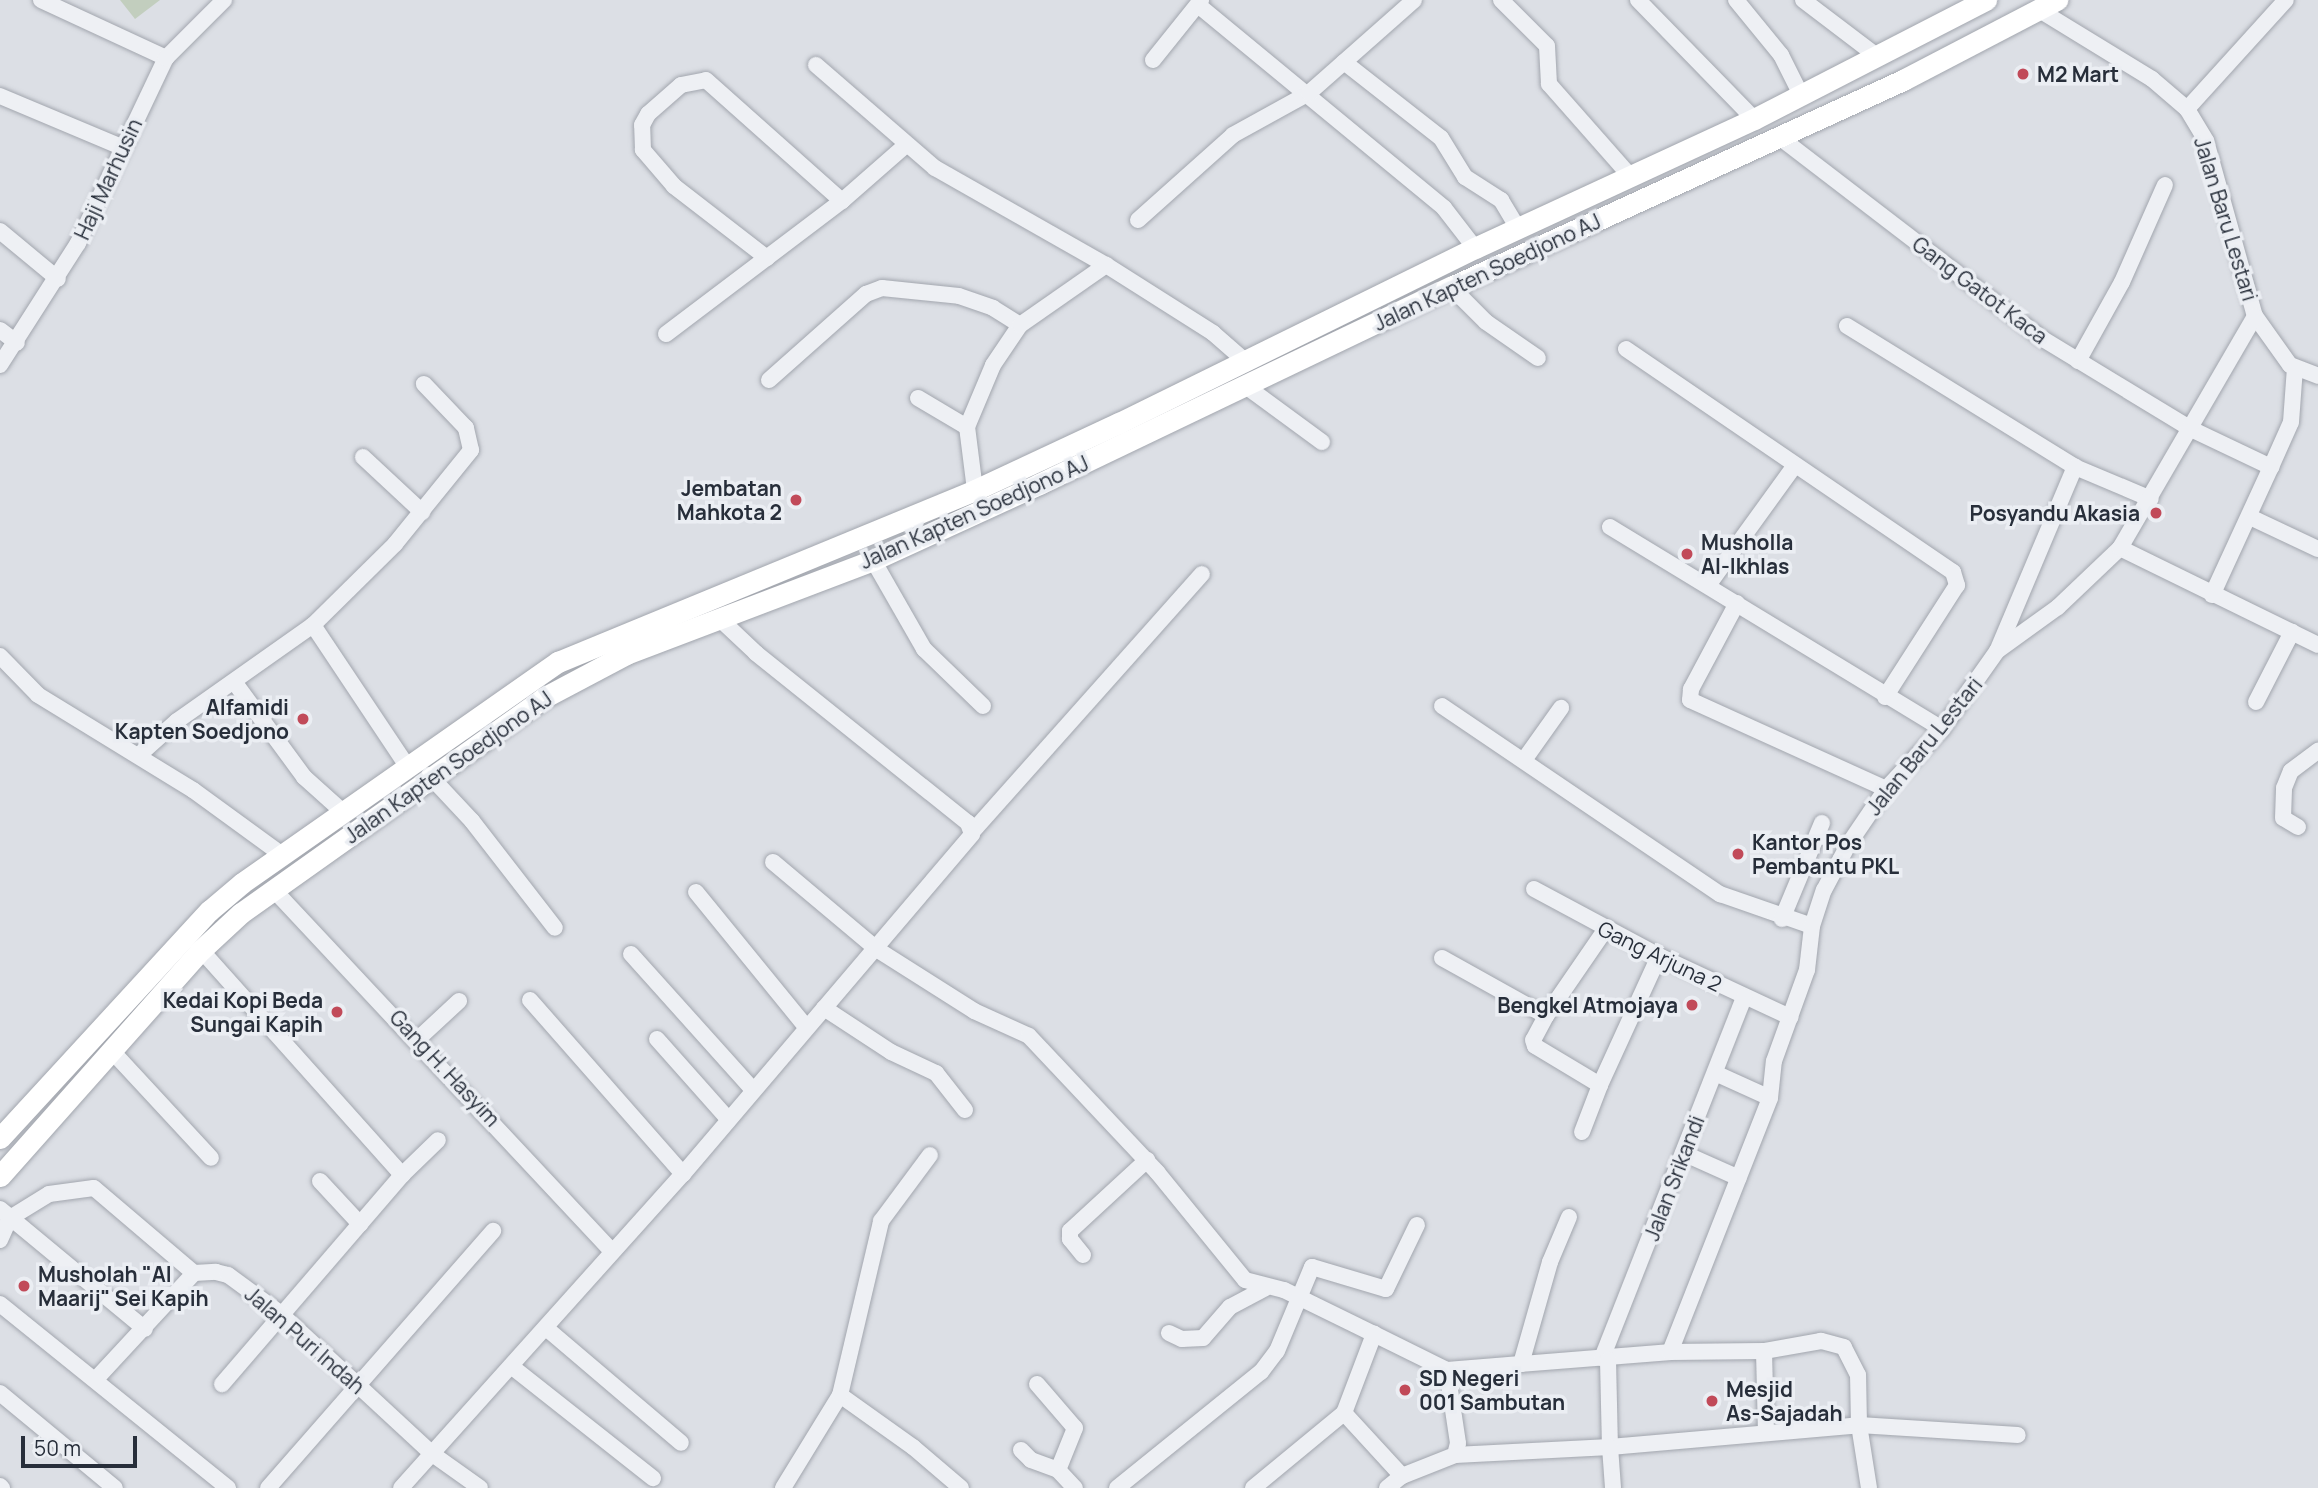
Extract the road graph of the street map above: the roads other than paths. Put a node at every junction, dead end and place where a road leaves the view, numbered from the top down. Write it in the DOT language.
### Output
graph roads {
  1 [pos="41,0"];
  2 [pos="224,0"];
  3 [pos="1413,0"];
  4 [pos="1501,0"];
  5 [pos="1638,0"];
  6 [pos="1736,0"];
  7 [pos="1804,0"];
  8 [pos="1986,0"];
  9 [pos="2286,0"];
  10 [pos="1199,2"];
  11 [pos="2040,4"];
  12 [pos="1878,57"];
  13 [pos="166,58"];
  14 [pos="1153,60"];
  15 [pos="1345,62"];
  16 [pos="816,65"];
  17 [pos="1309,93"];
  18 [pos="1801,95"];
  19 [pos="0,96"];
  20 [pos="2187,109"];
  21 [pos="1754,119"];
  22 [pos="1778,136"];
  23 [pos="906,145"];
  24 [pos="124,148"];
  25 [pos="1630,176"];
  26 [pos="2165,186"];
  27 [pos="842,201"];
  28 [pos="1138,220"];
  29 [pos="1518,228"];
  30 [pos="0,231"];
  31 [pos="1475,248"];
  32 [pos="767,258"];
  33 [pos="1106,265"];
  34 [pos="58,279"];
  35 [pos="1451,287"];
  36 [pos="2255,316"];
  37 [pos="1020,325"];
  38 [pos="1847,326"];
  39 [pos="0,330"];
  40 [pos="666,334"];
  41 [pos="17,343"];
  42 [pos="1626,349"];
  43 [pos="1538,358"];
  44 [pos="1244,360"];
  45 [pos="2078,361"];
  46 [pos="0,365"];
  47 [pos="2295,368"];
  48 [pos="2318,376"];
  49 [pos="1208,378"];
  50 [pos="769,380"];
  51 [pos="424,384"];
  52 [pos="1247,387"];
  53 [pos="918,398"];
  54 [pos="1220,400"];
  55 [pos="967,428"];
  56 [pos="2191,429"];
  57 [pos="1322,442"];
  58 [pos="363,457"];
  59 [pos="1795,465"];
  60 [pos="2075,467"];
  61 [pos="2272,467"];
  62 [pos="975,489"];
  63 [pos="2151,499"];
  64 [pos="422,512"];
  65 [pos="2250,517"];
  66 [pos="1610,527"];
  67 [pos="2120,548"];
  68 [pos="2318,549"];
  69 [pos="873,560"];
  70 [pos="1202,574"];
  71 [pos="1709,584"];
  72 [pos="2212,595"];
  73 [pos="1737,603"];
  74 [pos="722,620"];
  75 [pos="313,625"];
  76 [pos="2292,632"];
  77 [pos="2318,645"];
  78 [pos="1997,651"];
  79 [pos="0,656"];
  80 [pos="234,683"];
  81 [pos="1885,697"];
  82 [pos="2256,702"];
  83 [pos="983,706"];
  84 [pos="1442,706"];
  85 [pos="1561,708"];
  86 [pos="1942,729"];
  87 [pos="2318,751"];
  88 [pos="139,755"];
  89 [pos="1524,761"];
  90 [pos="407,766"];
  91 [pos="429,775"];
  92 [pos="1886,789"];
  93 [pos="367,794"];
  94 [pos="384,811"];
  95 [pos="343,812"];
  96 [pos="1822,823"];
  97 [pos="2298,827"];
  98 [pos="972,831"];
  99 [pos="282,855"];
  100 [pos="773,862"];
  101 [pos="273,889"];
  102 [pos="1534,889"];
  103 [pos="696,892"];
  104 [pos="1782,919"];
  105 [pos="1812,926"];
  106 [pos="555,928"];
  107 [pos="1605,930"];
  108 [pos="201,950"];
  109 [pos="878,950"];
  110 [pos="631,954"];
  111 [pos="1658,957"];
  112 [pos="1442,958"];
  113 [pos="1744,997"];
  114 [pos="530,1000"];
  115 [pos="458,1001"];
  116 [pos="824,1008"];
  117 [pos="1546,1016"];
  118 [pos="1790,1017"];
  119 [pos="806,1027"];
  120 [pos="418,1039"];
  121 [pos="657,1039"];
  122 [pos="111,1050"];
  123 [pos="1715,1073"];
  124 [pos="1600,1085"];
  125 [pos="754,1090"];
  126 [pos="1770,1098"];
  127 [pos="965,1110"];
  128 [pos="729,1120"];
  129 [pos="1582,1132"];
  130 [pos="0,1138"];
  131 [pos="438,1140"];
  132 [pos="1683,1153"];
  133 [pos="930,1155"];
  134 [pos="211,1158"];
  135 [pos="1147,1160"];
  136 [pos="683,1174"];
  137 [pos="402,1175"];
  138 [pos="0,1176"];
  139 [pos="1739,1178"];
  140 [pos="320,1181"];
  141 [pos="5,1214"];
  142 [pos="1569,1217"];
  143 [pos="360,1224"];
  144 [pos="1417,1225"];
  145 [pos="493,1231"];
  146 [pos="0,1240"];
  147 [pos="612,1251"];
  148 [pos="1083,1255"];
  149 [pos="194,1273"];
  150 [pos="1265,1288"];
  151 [pos="1300,1301"];
  152 [pos="0,1304"];
  153 [pos="281,1314"];
  154 [pos="546,1328"];
  155 [pos="145,1329"];
  156 [pos="1169,1333"];
  157 [pos="1374,1334"];
  158 [pos="1764,1351"];
  159 [pos="1670,1352"];
  160 [pos="1605,1359"];
  161 [pos="1521,1364"];
  162 [pos="511,1367"];
  163 [pos="1447,1370"];
  164 [pos="96,1379"];
  165 [pos="222,1384"];
  166 [pos="1037,1384"];
  167 [pos="358,1385"];
  168 [pos="0,1393"];
  169 [pos="840,1395"];
  170 [pos="1344,1413"];
  171 [pos="1859,1425"];
  172 [pos="1766,1433"];
  173 [pos="2018,1435"];
  174 [pos="681,1443"];
  175 [pos="1610,1447"];
  176 [pos="1021,1450"];
  177 [pos="431,1454"];
  178 [pos="1455,1455"];
  179 [pos="1058,1470"];
  180 [pos="1402,1476"];
  181 [pos="653,1478"];
  182 [pos="115,1488"];
  183 [pos="228,1488"];
  184 [pos="268,1488"];
  185 [pos="401,1488"];
  186 [pos="480,1488"];
  187 [pos="783,1488"];
  188 [pos="961,1488"];
  189 [pos="1075,1488"];
  190 [pos="1117,1488"];
  191 [pos="1253,1488"];
  192 [pos="1387,1488"];
  193 [pos="1612,1488"];
  194 [pos="1870,1488"];
  1 -- 13 [label="street"];
  2 -- 13 [label="street, Haji Marhusin"];
  3 -- 15 [label="street"];
  4 -- 25 [label="street"];
  5 -- 21 [label="street"];
  6 -- 18 [label="street"];
  7 -- 12 [label="street"];
  8 -- 12 [label="main road, Jalan Kapten Soedjono AJ"];
  9 -- 20 [label="street"];
  10 -- 14 [label="street"];
  10 -- 17 [label="street"];
  11 -- 20 [label="street, Jalan Baru Lestari"];
  11 -- 22 [label="main road, Jalan Kapten Soedjono AJ"];
  12 -- 18 [label="main road, Jalan Kapten Soedjono AJ"];
  13 -- 24 [label="street, Haji Marhusin"];
  15 -- 17 [label="street"];
  15 -- 29 [label="street"];
  16 -- 23 [label="street"];
  17 -- 28 [label="street"];
  17 -- 31 [label="street"];
  18 -- 21 [label="main road, Jalan Kapten Soedjono AJ"];
  19 -- 24 [label="street"];
  20 -- 36 [label="street, Jalan Baru Lestari"];
  21 -- 25 [label="main road, Jalan Kapten Soedjono AJ"];
  22 -- 35 [label="main road, Jalan Kapten Soedjono AJ"];
  22 -- 45 [label="street, Gang Gatot Kaca"];
  23 -- 27 [label="street"];
  23 -- 33 [label="street"];
  24 -- 34 [label="street, Haji Marhusin"];
  25 -- 29 [label="main road, Jalan Kapten Soedjono AJ"];
  26 -- 45 [label="street"];
  27 -- 32 [label="street"];
  27 -- 32 [label="street"];
  29 -- 31 [label="main road, Jalan Kapten Soedjono AJ"];
  30 -- 34 [label="street"];
  31 -- 44 [label="main road, Jalan Kapten Soedjono AJ"];
  32 -- 40 [label="street"];
  33 -- 37 [label="street"];
  33 -- 44 [label="street"];
  34 -- 41 [label="street, Haji Marhusin"];
  35 -- 43 [label="street"];
  35 -- 52 [label="main road, Jalan Kapten Soedjono AJ"];
  36 -- 47 [label="street"];
  36 -- 56 [label="street, Jalan Baru Lestari"];
  37 -- 50 [label="street"];
  37 -- 55 [label="street"];
  38 -- 60 [label="street"];
  39 -- 41 [label="street"];
  41 -- 46 [label="street, Haji Marhusin"];
  42 -- 59 [label="street"];
  44 -- 49 [label="main road, Jalan Kapten Soedjono AJ"];
  45 -- 56 [label="street, Gang Gatot Kaca"];
  47 -- 48 [label="street"];
  47 -- 61 [label="street"];
  49 -- 54 [label="main road"];
  49 -- 62 [label="main road, Jalan Kapten Soedjono AJ"];
  51 -- 64 [label="street"];
  52 -- 54 [label="main road, Jalan Kapten Soedjono AJ"];
  52 -- 57 [label="street"];
  53 -- 55 [label="street"];
  54 -- 69 [label="main road, Jalan Kapten Soedjono AJ"];
  55 -- 62 [label="street"];
  56 -- 61 [label="street, Gang Gatot Kaca"];
  56 -- 63 [label="street, Jalan Baru Lestari"];
  58 -- 64 [label="street"];
  59 -- 71 [label="street"];
  59 -- 81 [label="street"];
  60 -- 63 [label="street"];
  60 -- 78 [label="street"];
  61 -- 65 [label="street"];
  62 -- 90 [label="main road, Jalan Kapten Soedjono AJ"];
  63 -- 67 [label="street, Jalan Baru Lestari"];
  64 -- 75 [label="street"];
  65 -- 68 [label="street"];
  65 -- 72 [label="street"];
  66 -- 71 [label="street"];
  67 -- 72 [label="street"];
  67 -- 78 [label="street, Jalan Baru Lestari"];
  69 -- 74 [label="main road, Jalan Kapten Soedjono AJ"];
  69 -- 83 [label="street"];
  70 -- 98 [label="street"];
  71 -- 73 [label="street"];
  72 -- 76 [label="street"];
  73 -- 81 [label="street"];
  73 -- 92 [label="street"];
  74 -- 91 [label="main road, Jalan Kapten Soedjono AJ"];
  74 -- 98 [label="street"];
  75 -- 80 [label="street"];
  75 -- 90 [label="street"];
  76 -- 77 [label="street"];
  76 -- 82 [label="street"];
  78 -- 86 [label="street, Jalan Baru Lestari"];
  79 -- 88 [label="street"];
  80 -- 88 [label="street"];
  80 -- 95 [label="street"];
  81 -- 86 [label="street"];
  84 -- 89 [label="street"];
  85 -- 89 [label="street"];
  86 -- 92 [label="street, Jalan Baru Lestari"];
  87 -- 97 [label="street"];
  88 -- 99 [label="street"];
  89 -- 104 [label="street"];
  90 -- 93 [label="main road, Jalan Kapten Soedjono AJ"];
  91 -- 94 [label="main road, Jalan Kapten Soedjono AJ"];
  91 -- 106 [label="street"];
  92 -- 105 [label="street, Jalan Baru Lestari"];
  93 -- 94 [label="main road"];
  93 -- 95 [label="main road, Jalan Kapten Soedjono AJ"];
  94 -- 101 [label="main road, Jalan Kapten Soedjono AJ"];
  95 -- 99 [label="main road, Jalan Kapten Soedjono AJ"];
  96 -- 104 [label="street"];
  98 -- 109 [label="street"];
  99 -- 130 [label="main road, Jalan Kapten Soedjono AJ"];
  100 -- 109 [label="street"];
  101 -- 108 [label="main road, Jalan Kapten Soedjono AJ"];
  101 -- 120 [label="street, Gang H. Hasyim"];
  102 -- 107 [label="street, Gang Arjuna 2"];
  103 -- 119 [label="street"];
  104 -- 105 [label="street"];
  105 -- 118 [label="street, Jalan Baru Lestari"];
  107 -- 111 [label="street, Gang Arjuna 2"];
  107 -- 117 [label="street"];
  108 -- 122 [label="main road, Jalan Kapten Soedjono AJ"];
  108 -- 137 [label="street"];
  109 -- 116 [label="street"];
  109 -- 135 [label="street"];
  110 -- 125 [label="street"];
  111 -- 113 [label="street, Gang Arjuna 2"];
  111 -- 124 [label="street"];
  112 -- 117 [label="street"];
  113 -- 118 [label="street, Gang Arjuna 2"];
  113 -- 123 [label="street, Jalan Srikandi"];
  114 -- 136 [label="street"];
  115 -- 120 [label="street"];
  116 -- 119 [label="street"];
  116 -- 127 [label="street"];
  117 -- 124 [label="street"];
  118 -- 126 [label="street, Jalan Baru Lestari"];
  119 -- 125 [label="street"];
  120 -- 147 [label="street, Gang H. Hasyim"];
  121 -- 128 [label="street"];
  122 -- 134 [label="street"];
  122 -- 138 [label="main road, Jalan Kapten Soedjono AJ"];
  123 -- 126 [label="street"];
  123 -- 132 [label="street, Jalan Srikandi"];
  124 -- 129 [label="street"];
  125 -- 128 [label="street"];
  126 -- 139 [label="street, Jalan Baru Lestari"];
  128 -- 136 [label="street"];
  131 -- 137 [label="street"];
  132 -- 139 [label="street"];
  132 -- 160 [label="street, Jalan Srikandi"];
  133 -- 169 [label="street"];
  135 -- 148 [label="street"];
  135 -- 150 [label="street"];
  136 -- 147 [label="street"];
  137 -- 143 [label="street"];
  139 -- 159 [label="street, Jalan Baru Lestari"];
  140 -- 143 [label="street"];
  141 -- 146 [label="street"];
  141 -- 149 [label="street"];
  141 -- 155 [label="street"];
  142 -- 161 [label="street"];
  143 -- 153 [label="street"];
  144 -- 151 [label="street"];
  145 -- 167 [label="street"];
  147 -- 154 [label="street"];
  149 -- 153 [label="street, Jalan Puri Indah"];
  149 -- 155 [label="street"];
  150 -- 151 [label="street"];
  150 -- 156 [label="street"];
  151 -- 157 [label="street"];
  151 -- 190 [label="street"];
  152 -- 164 [label="street"];
  153 -- 165 [label="street"];
  153 -- 167 [label="street, Jalan Puri Indah"];
  154 -- 162 [label="street"];
  154 -- 174 [label="street"];
  155 -- 164 [label="street"];
  157 -- 163 [label="street"];
  157 -- 170 [label="street"];
  158 -- 159 [label="street"];
  158 -- 171 [label="street"];
  158 -- 172 [label="street"];
  159 -- 160 [label="street"];
  160 -- 161 [label="street"];
  160 -- 175 [label="street"];
  161 -- 163 [label="street"];
  162 -- 177 [label="street"];
  162 -- 181 [label="street"];
  163 -- 178 [label="street"];
  164 -- 183 [label="street"];
  166 -- 179 [label="street"];
  167 -- 177 [label="street, Jalan Puri Indah"];
  167 -- 184 [label="street"];
  168 -- 182 [label="street"];
  169 -- 187 [label="street"];
  169 -- 188 [label="street"];
  170 -- 180 [label="street"];
  170 -- 191 [label="street"];
  171 -- 172 [label="street"];
  171 -- 173 [label="street"];
  171 -- 194 [label="street"];
  172 -- 175 [label="street"];
  175 -- 178 [label="street"];
  175 -- 193 [label="street"];
  176 -- 179 [label="street"];
  177 -- 185 [label="street"];
  177 -- 186 [label="street, Jalan Puri Indah"];
  178 -- 180 [label="street"];
  179 -- 189 [label="street"];
  180 -- 192 [label="street"];
}
